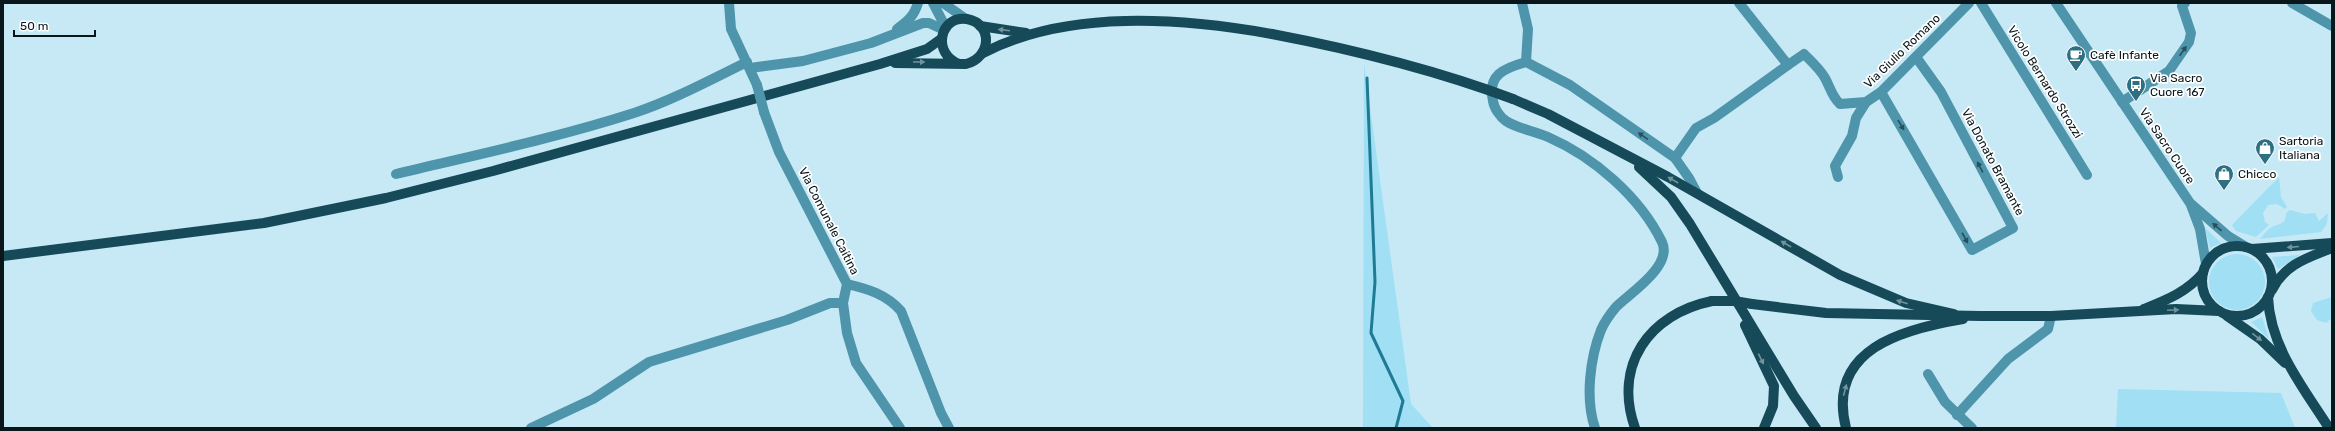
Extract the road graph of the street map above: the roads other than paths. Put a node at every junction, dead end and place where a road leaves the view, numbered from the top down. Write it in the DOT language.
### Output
graph roads {
  1 [pos="729,3"];
  2 [pos="918,3"];
  3 [pos="933,3"];
  4 [pos="943,3"];
  5 [pos="1522,3"];
  6 [pos="1739,3"];
  7 [pos="1969,3"];
  8 [pos="1981,3"];
  9 [pos="2056,3"];
  10 [pos="2185,3"];
  11 [pos="2292,3"];
  12 [pos="966,19"];
  13 [pos="2330,22"];
  14 [pos="980,26"];
  15 [pos="944,32"];
  16 [pos="1028,34"];
  17 [pos="878,41"];
  18 [pos="983,53"];
  19 [pos="1916,57"];
  20 [pos="1526,62"];
  21 [pos="880,64"];
  22 [pos="959,64"];
  23 [pos="749,65"];
  24 [pos="1788,65"];
  25 [pos="1881,92"];
  26 [pos="1866,102"];
  27 [pos="2122,102"];
  28 [pos="1674,158"];
  29 [pos="1630,159"];
  30 [pos="396,174"];
  31 [pos="2087,175"];
  32 [pos="1838,177"];
  33 [pos="1697,193"];
  34 [pos="2190,203"];
  35 [pos="2332,243"];
  36 [pos="2249,248"];
  37 [pos="2332,248"];
  38 [pos="3,256"];
  39 [pos="1714,260"];
  40 [pos="2204,269"];
  41 [pos="847,284"];
  42 [pos="2270,294"];
  43 [pos="843,303"];
  44 [pos="2134,312"];
  45 [pos="2222,313"];
  46 [pos="1954,314"];
  47 [pos="1980,316"];
  48 [pos="2052,316"];
  49 [pos="2289,367"];
  50 [pos="1928,374"];
  51 [pos="1957,415"];
  52 [pos="531,428"];
  53 [pos="900,428"];
  54 [pos="949,428"];
  55 [pos="1595,428"];
  56 [pos="1635,428"];
  57 [pos="1764,428"];
  58 [pos="1816,428"];
  59 [pos="1846,428"];
  60 [pos="1972,428"];
  61 [pos="2329,428"];
  1 -- 23 [label="street"];
  2 -- 17 [label="street"];
  3 -- 15 [label="street"];
  4 -- 12 [label="street"];
  5 -- 20 [label="street"];
  6 -- 24 [label="street"];
  7 -- 19 [label="street, Via Giulio Romano"];
  8 -- 31 [label="street, Vicolo Bernardo Strozzi"];
  9 -- 27 [label="street, Via Sacro Cuore"];
  27 -- 10 [label="street, one-way"];
  11 -- 13 [label="street"];
  12 -- 14 [label="main road"];
  12 -- 15 [label="main road"];
  16 -- 14 [label="main road, one-way"];
  14 -- 18 [label="main road"];
  15 -- 17 [label="street"];
  15 -- 21 [label="main road"];
  15 -- 22 [label="main road"];
  16 -- 18 [label="main road"];
  16 -- 29 [label="main road, bridge"];
  17 -- 23 [label="street"];
  18 -- 22 [label="main road"];
  19 -- 25 [label="street, Via Giulio Romano"];
  25 -- 19 [label="street, Via Donato Bramante, one-way"];
  28 -- 20 [label="street, one-way"];
  20 -- 55 [label="street"];
  21 -- 22 [label="main road, one-way"];
  21 -- 38 [label="main road"];
  23 -- 30 [label="street"];
  23 -- 41 [label="street, Via Comunale Caitina, bridge"];
  24 -- 26 [label="street, Via Giulio Romano"];
  24 -- 28 [label="street"];
  25 -- 26 [label="street, Via Giulio Romano"];
  26 -- 32 [label="street"];
  27 -- 34 [label="street, Via Sacro Cuore"];
  28 -- 33 [label="street"];
  33 -- 29 [label="main road, one-way"];
  29 -- 39 [label="main road"];
  46 -- 33 [label="main road, one-way"];
  36 -- 34 [label="street, one-way"];
  34 -- 40 [label="street"];
  35 -- 36 [label="main road, one-way"];
  36 -- 40 [label="main road"];
  36 -- 42 [label="main road"];
  37 -- 42 [label="main road"];
  39 -- 57 [label="main road, one-way"];
  39 -- 58 [label="main road"];
  40 -- 44 [label="main road"];
  40 -- 45 [label="main road"];
  41 -- 43 [label="street, Via Comunale Caitina"];
  41 -- 54 [label="street"];
  42 -- 45 [label="main road"];
  42 -- 49 [label="main road"];
  43 -- 52 [label="street"];
  43 -- 53 [label="street, Via Comunale Caitina"];
  44 -- 45 [label="main road, one-way"];
  44 -- 48 [label="main road"];
  45 -- 49 [label="main road, one-way"];
  46 -- 47 [label="main road"];
  46 -- 56 [label="main road, bridge"];
  47 -- 48 [label="main road"];
  59 -- 47 [label="main road, one-way"];
  48 -- 51 [label="street"];
  49 -- 61 [label="main road"];
  50 -- 51 [label="street"];
  51 -- 60 [label="street"];
}
